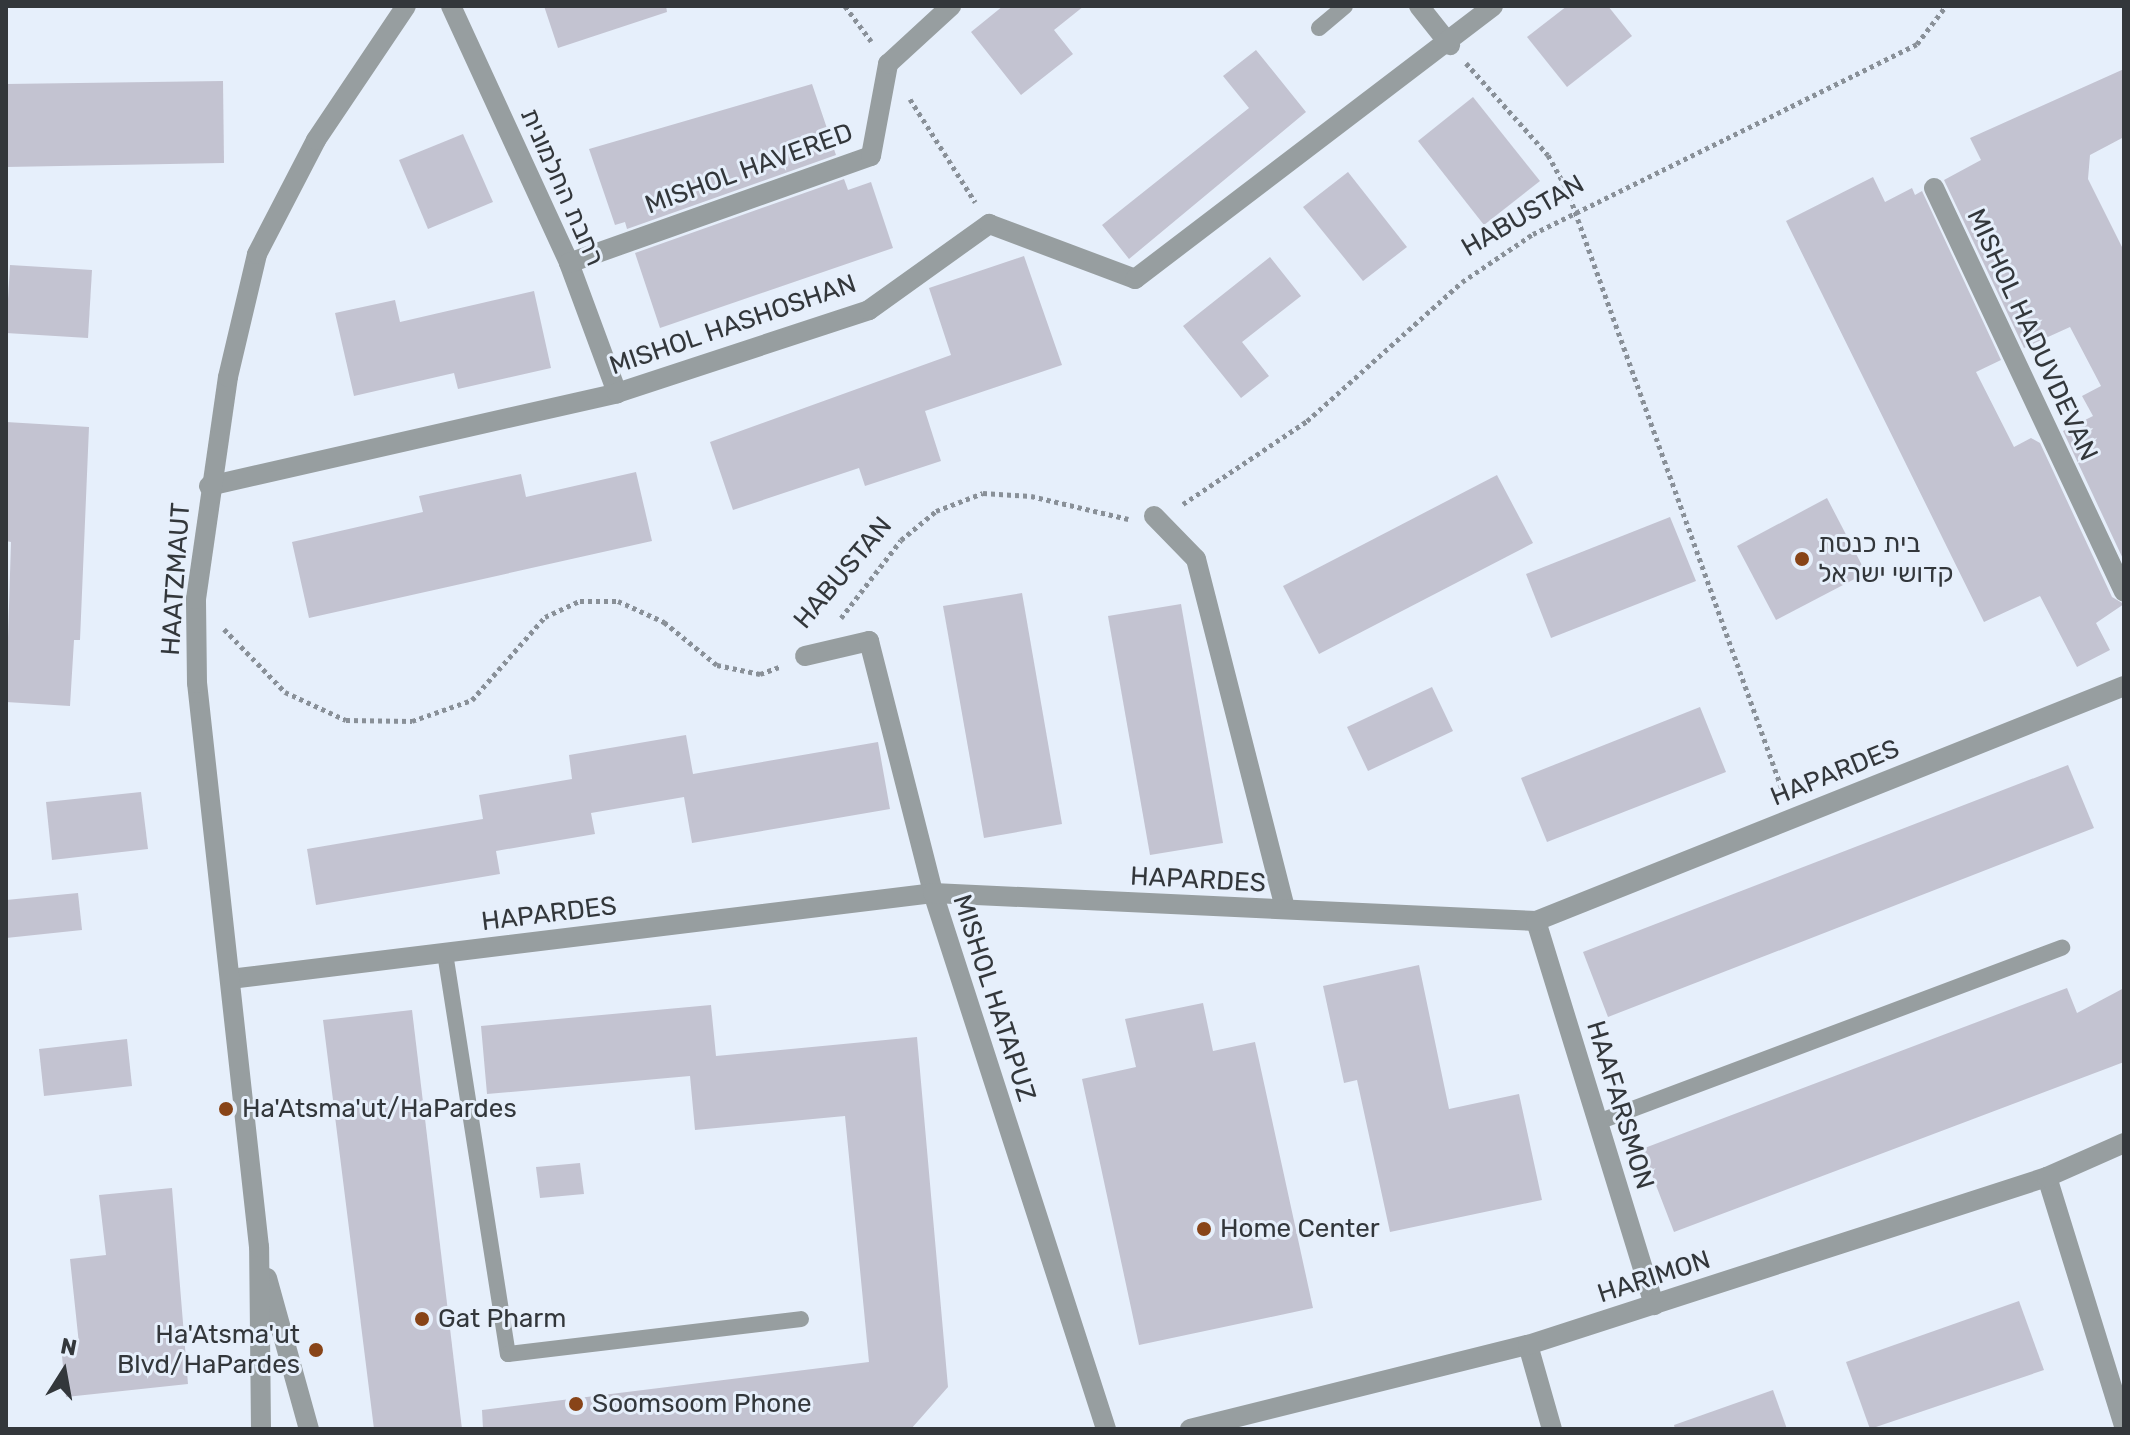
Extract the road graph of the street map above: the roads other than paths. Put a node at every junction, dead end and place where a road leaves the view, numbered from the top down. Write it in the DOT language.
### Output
graph roads {
  1 [pos="406,6"];
  2 [pos="451,6"];
  3 [pos="951,6"];
  4 [pos="1345,6"];
  5 [pos="1419,6"];
  6 [pos="1493,6"];
  7 [pos="1319,28"];
  8 [pos="1450,45"];
  9 [pos="1934,188"];
  10 [pos="569,263"];
  11 [pos="617,393"];
  12 [pos="209,486"];
  13 [pos="1154,516"];
  14 [pos="2124,591"];
  15 [pos="805,656"];
  16 [pos="2124,686"];
  17 [pos="933,893"];
  18 [pos="1285,909"];
  19 [pos="1536,921"];
  20 [pos="2062,948"];
  21 [pos="445,953"];
  22 [pos="230,979"];
  23 [pos="1598,1122"];
  24 [pos="2124,1143"];
  25 [pos="2047,1177"];
  26 [pos="259,1247"];
  27 [pos="1654,1305"];
  28 [pos="801,1319"];
  29 [pos="1528,1345"];
  30 [pos="2124,1426"];
  31 [pos="261,1429"];
  32 [pos="309,1429"];
  33 [pos="1106,1429"];
  34 [pos="1190,1429"];
  35 [pos="1552,1429"];
  1 -- 12 [label="street, HAATZMAUT"];
  2 -- 10 [label="street, רחבת החלמונית"];
  3 -- 10 [label="street, MISHOL HAVERED"];
  4 -- 7 [label="lane"];
  5 -- 8 [label="street"];
  6 -- 8 [label="street"];
  8 -- 11 [label="street, MISHOL HASHOSHAN"];
  9 -- 14 [label="street, MISHOL HADUVDEVAN"];
  10 -- 11 [label="street, רחבת החלמונית"];
  11 -- 12 [label="street, MISHOL HASHOSHAN"];
  12 -- 22 [label="street, HAATZMAUT"];
  13 -- 18 [label="street"];
  15 -- 17 [label="street, MISHOL HATAPUZ"];
  16 -- 19 [label="street, HAPARDES"];
  17 -- 18 [label="street, HAPARDES"];
  17 -- 21 [label="street, HAPARDES"];
  17 -- 33 [label="street, MISHOL HATAPUZ"];
  18 -- 19 [label="street, HAPARDES"];
  19 -- 23 [label="street, HAAFARSMON"];
  20 -- 23 [label="lane"];
  21 -- 22 [label="street, HAPARDES"];
  21 -- 28 [label="lane"];
  22 -- 26 [label="street, HAATZMAUT"];
  23 -- 27 [label="street, HAAFARSMON"];
  24 -- 25 [label="street, HARIMON"];
  25 -- 27 [label="street, HARIMON"];
  25 -- 30 [label="street"];
  26 -- 31 [label="street, HAATZMAUT"];
  26 -- 32 [label="street, HAATZMAUT"];
  27 -- 29 [label="street, HARIMON"];
  29 -- 34 [label="street, HARIMON"];
  29 -- 35 [label="street"];
}
